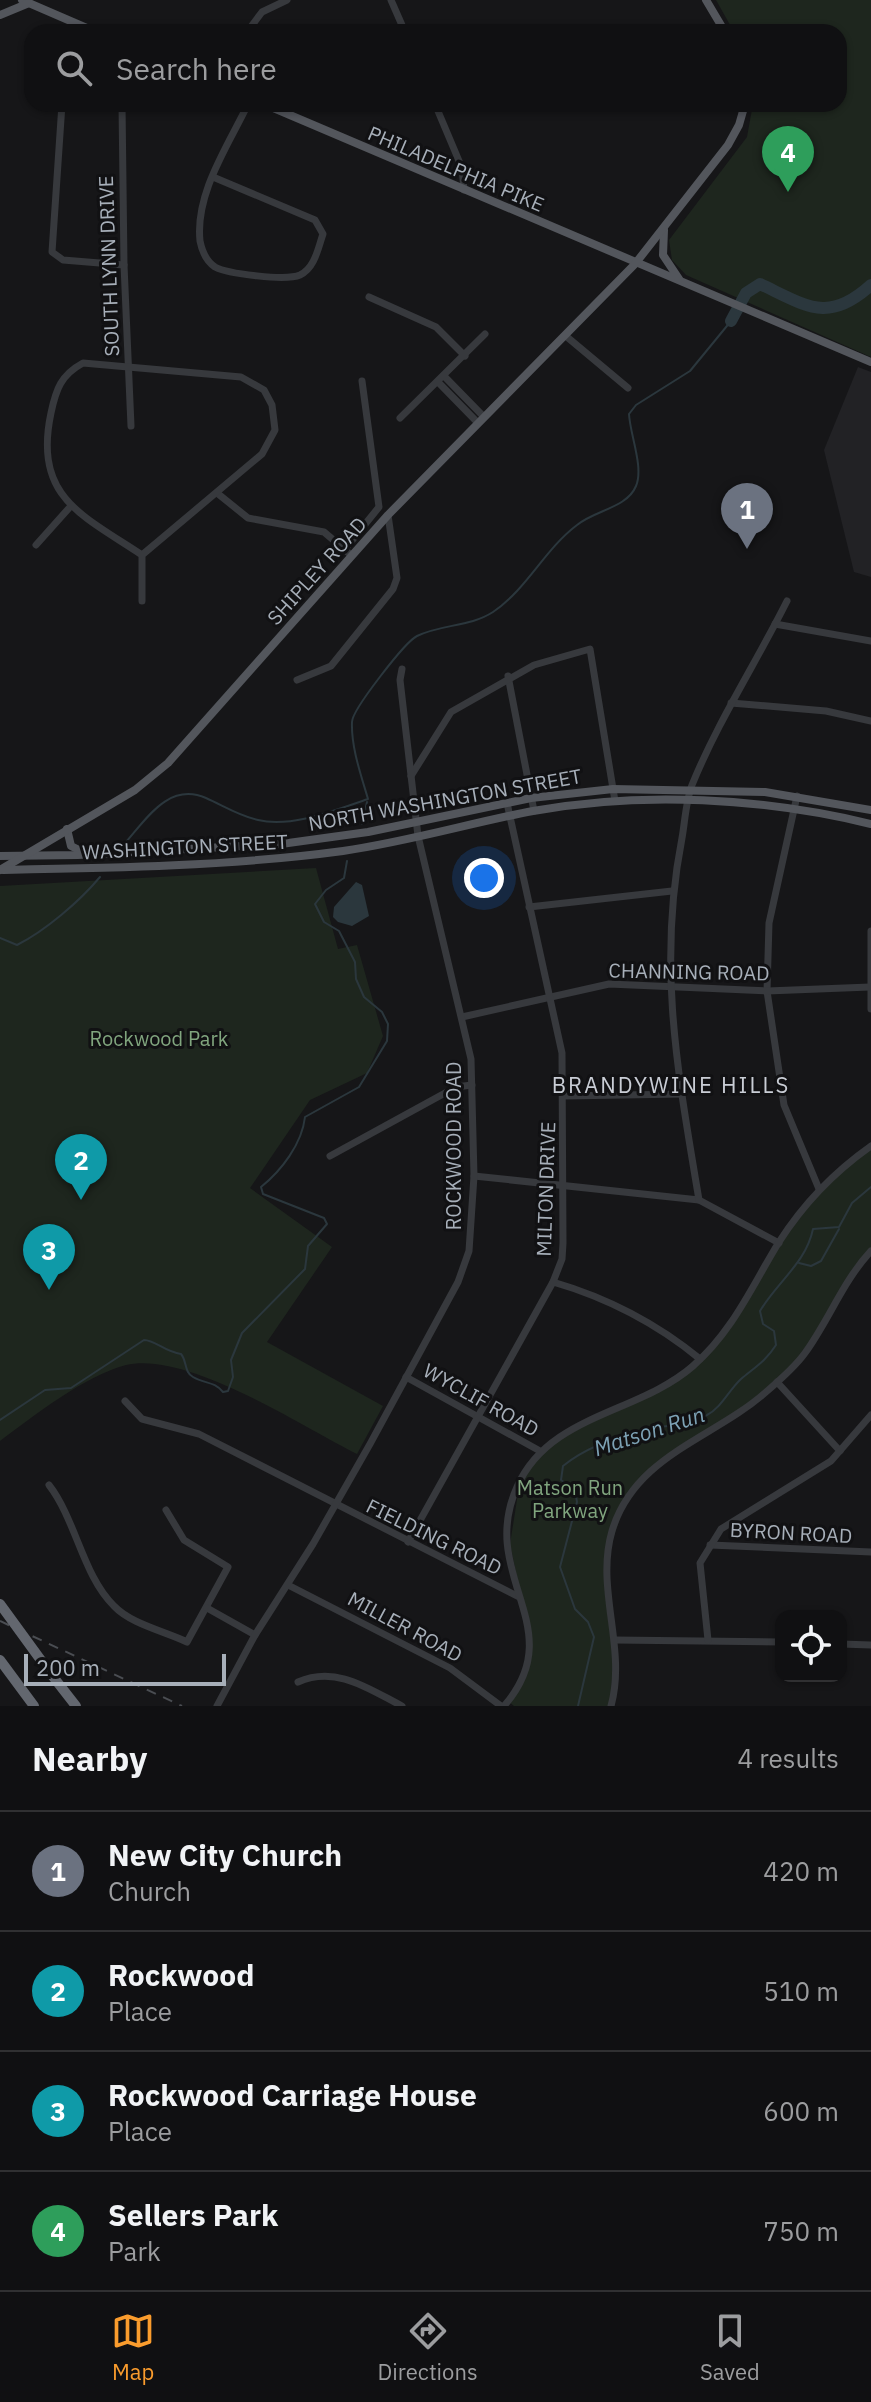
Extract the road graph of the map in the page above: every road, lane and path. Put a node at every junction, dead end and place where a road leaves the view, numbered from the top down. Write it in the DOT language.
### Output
graph roads {
  1 [pos="47,0"];
  2 [pos="287,0"];
  3 [pos="391,0"];
  4 [pos="706,0"];
  5 [pos="28,1"];
  6 [pos="46,11"];
  7 [pos="0,15"];
  8 [pos="77,24"];
  9 [pos="253,24"];
  10 [pos="402,24"];
  11 [pos="720,24"];
  12 [pos="61,112"];
  13 [pos="122,112"];
  14 [pos="244,112"];
  15 [pos="283,112"];
  16 [pos="438,112"];
  17 [pos="743,112"];
  18 [pos="213,177"];
  19 [pos="464,190"];
  20 [pos="665,230"];
  21 [pos="635,264"];
  22 [pos="124,265"];
  23 [pos="684,284"];
  24 [pos="369,297"];
  25 [pos="485,334"];
  26 [pos="567,337"];
  27 [pos="465,356"];
  28 [pos="871,362"];
  29 [pos="128,368"];
  30 [pos="441,379"];
  31 [pos="362,381"];
  32 [pos="628,388"];
  33 [pos="400,418"];
  34 [pos="481,420"];
  35 [pos="131,426"];
  36 [pos="217,493"];
  37 [pos="70,507"];
  38 [pos="388,515"];
  39 [pos="36,545"];
  40 [pos="348,552"];
  41 [pos="142,555"];
  42 [pos="142,601"];
  43 [pos="787,601"];
  44 [pos="775,624"];
  45 [pos="871,641"];
  46 [pos="402,669"];
  47 [pos="508,676"];
  48 [pos="297,680"];
  49 [pos="731,703"];
  50 [pos="871,721"];
  51 [pos="411,776"];
  52 [pos="613,789"];
  53 [pos="690,789"];
  54 [pos="797,796"];
  55 [pos="531,798"];
  56 [pos="615,801"];
  57 [pos="689,802"];
  58 [pos="507,803"];
  59 [pos="794,808"];
  60 [pos="871,810"];
  61 [pos="534,811"];
  62 [pos="510,816"];
  63 [pos="417,822"];
  64 [pos="871,824"];
  65 [pos="67,829"];
  66 [pos="418,836"];
  67 [pos="97,854"];
  68 [pos="0,856"];
  69 [pos="23,857"];
  70 [pos="0,870"];
  71 [pos="672,891"];
  72 [pos="529,907"];
  73 [pos="871,931"];
  74 [pos="669,987"];
  75 [pos="870,987"];
  76 [pos="767,991"];
  77 [pos="551,996"];
  78 [pos="871,1009"];
  79 [pos="462,1017"];
  80 [pos="472,1085"];
  81 [pos="682,1094"];
  82 [pos="564,1096"];
  83 [pos="871,1146"];
  84 [pos="330,1156"];
  85 [pos="474,1176"];
  86 [pos="564,1185"];
  87 [pos="819,1189"];
  88 [pos="699,1200"];
  89 [pos="779,1243"];
  90 [pos="871,1251"];
  91 [pos="553,1282"];
  92 [pos="700,1359"];
  93 [pos="406,1377"];
  94 [pos="777,1382"];
  95 [pos="125,1401"];
  96 [pos="871,1415"];
  97 [pos="477,1416"];
  98 [pos="540,1451"];
  99 [pos="840,1451"];
  100 [pos="49,1485"];
  101 [pos="335,1506"];
  102 [pos="166,1510"];
  103 [pos="408,1542"];
  104 [pos="710,1545"];
  105 [pos="871,1552"];
  106 [pos="288,1585"];
  107 [pos="519,1597"];
  108 [pos="0,1604"];
  109 [pos="207,1608"];
  110 [pos="255,1635"];
  111 [pos="615,1640"];
  112 [pos="708,1640"];
  113 [pos="775,1642"];
  114 [pos="847,1644"];
  115 [pos="871,1645"];
  116 [pos="0,1660"];
  117 [pos="298,1682"];
  118 [pos="34,1706"];
  119 [pos="76,1706"];
  120 [pos="217,1706"];
  121 [pos="402,1706"];
  122 [pos="502,1706"];
  123 [pos="611,1706"];
  1 -- 6 [label="street"];
  2 -- 9 [label="street"];
  3 -- 10 [label="street"];
  4 -- 11 [label="main road"];
  5 -- 6 [label="main road"];
  5 -- 7 [label="main road"];
  6 -- 8 [label="main road"];
  12 -- 22 [label="street"];
  13 -- 22 [label="street, SOUTH LYNN DRIVE"];
  14 -- 18 [label="street"];
  15 -- 19 [label="main road, PHILADELPHIA PIKE"];
  16 -- 19 [label="street"];
  17 -- 20 [label="main road, SHIPLEY ROAD"];
  18 -- 18 [label="street"];
  19 -- 21 [label="main road, PHILADELPHIA PIKE"];
  20 -- 21 [label="main road, SHIPLEY ROAD"];
  20 -- 23 [label="main road"];
  21 -- 23 [label="main road, PHILADELPHIA PIKE"];
  21 -- 26 [label="main road, SHIPLEY ROAD"];
  22 -- 29 [label="street, SOUTH LYNN DRIVE"];
  23 -- 28 [label="main road, PHILADELPHIA PIKE"];
  24 -- 27 [label="street"];
  25 -- 27 [label="street"];
  26 -- 32 [label="street"];
  26 -- 34 [label="main road, SHIPLEY ROAD"];
  27 -- 30 [label="street"];
  29 -- 35 [label="street, SOUTH LYNN DRIVE"];
  29 -- 36 [label="street"];
  29 -- 37 [label="street"];
  30 -- 33 [label="street"];
  30 -- 34 [label="street"];
  31 -- 40 [label="street"];
  34 -- 38 [label="main road, SHIPLEY ROAD"];
  36 -- 40 [label="street"];
  36 -- 41 [label="street"];
  37 -- 39 [label="street"];
  37 -- 41 [label="street"];
  38 -- 40 [label="main road, SHIPLEY ROAD"];
  38 -- 48 [label="street"];
  40 -- 65 [label="main road, SHIPLEY ROAD"];
  41 -- 42 [label="street"];
  43 -- 44 [label="street"];
  44 -- 45 [label="street"];
  44 -- 49 [label="street"];
  46 -- 51 [label="street, ROCKWOOD ROAD"];
  47 -- 51 [label="street"];
  47 -- 52 [label="street"];
  47 -- 55 [label="street"];
  49 -- 50 [label="street"];
  49 -- 53 [label="street"];
  51 -- 63 [label="street, ROCKWOOD ROAD"];
  52 -- 53 [label="main road, NORTH WASHINGTON STREET"];
  52 -- 55 [label="main road, NORTH WASHINGTON STREET"];
  52 -- 56 [label="street"];
  53 -- 54 [label="main road, NORTH WASHINGTON STREET"];
  53 -- 57 [label="street"];
  54 -- 59 [label="street"];
  54 -- 60 [label="main road, NORTH WASHINGTON STREET"];
  55 -- 58 [label="main road, NORTH WASHINGTON STREET"];
  55 -- 61 [label="street"];
  56 -- 57 [label="main road, NORTH WASHINGTON STREET"];
  56 -- 61 [label="main road, NORTH WASHINGTON STREET"];
  57 -- 59 [label="main road, NORTH WASHINGTON STREET"];
  57 -- 71 [label="street"];
  58 -- 62 [label="street, MILTON DRIVE"];
  58 -- 63 [label="main road, NORTH WASHINGTON STREET"];
  59 -- 64 [label="main road, NORTH WASHINGTON STREET"];
  59 -- 76 [label="street"];
  61 -- 62 [label="main road, NORTH WASHINGTON STREET"];
  62 -- 66 [label="main road, NORTH WASHINGTON STREET"];
  62 -- 72 [label="street, MILTON DRIVE"];
  63 -- 66 [label="street, ROCKWOOD ROAD"];
  63 -- 67 [label="main road, NORTH WASHINGTON STREET"];
  65 -- 67 [label="main road"];
  65 -- 69 [label="main road, SHIPLEY ROAD"];
  66 -- 70 [label="main road, WASHINGTON STREET"];
  66 -- 79 [label="street, ROCKWOOD ROAD"];
  67 -- 69 [label="main road, NORTH WASHINGTON STREET"];
  68 -- 69 [label="main road"];
  69 -- 70 [label="main road, SHIPLEY ROAD"];
  71 -- 72 [label="street"];
  71 -- 74 [label="street"];
  72 -- 77 [label="street, MILTON DRIVE"];
  73 -- 75 [label="street"];
  74 -- 76 [label="street, CHANNING ROAD"];
  74 -- 77 [label="street, CHANNING ROAD"];
  74 -- 81 [label="street"];
  75 -- 76 [label="street, CHANNING ROAD"];
  75 -- 78 [label="street"];
  76 -- 87 [label="street"];
  77 -- 79 [label="street, CHANNING ROAD"];
  77 -- 82 [label="street, MILTON DRIVE"];
  79 -- 80 [label="street, ROCKWOOD ROAD"];
  80 -- 84 [label="street"];
  80 -- 85 [label="street, ROCKWOOD ROAD"];
  81 -- 82 [label="street"];
  81 -- 88 [label="street"];
  82 -- 86 [label="street, MILTON DRIVE"];
  83 -- 87 [label="street"];
  85 -- 86 [label="street"];
  85 -- 93 [label="street, ROCKWOOD ROAD"];
  86 -- 88 [label="street"];
  86 -- 91 [label="street, MILTON DRIVE"];
  87 -- 89 [label="street"];
  88 -- 89 [label="street"];
  89 -- 92 [label="street"];
  90 -- 94 [label="street"];
  91 -- 92 [label="street"];
  91 -- 97 [label="street, MILTON DRIVE"];
  92 -- 98 [label="street"];
  93 -- 97 [label="street, WYCLIF ROAD"];
  93 -- 101 [label="street, ROCKWOOD ROAD"];
  94 -- 99 [label="street"];
  94 -- 111 [label="street"];
  95 -- 101 [label="street, FIELDING ROAD"];
  96 -- 99 [label="street"];
  97 -- 98 [label="street, WYCLIF ROAD"];
  97 -- 103 [label="street, MILTON DRIVE"];
  98 -- 107 [label="street"];
  99 -- 104 [label="street"];
  100 -- 109 [label="street"];
  101 -- 103 [label="street, FIELDING ROAD"];
  101 -- 106 [label="street, ROCKWOOD ROAD"];
  102 -- 109 [label="street"];
  103 -- 107 [label="street, FIELDING ROAD"];
  104 -- 105 [label="street, BYRON ROAD"];
  104 -- 112 [label="street"];
  106 -- 110 [label="street, ROCKWOOD ROAD"];
  106 -- 122 [label="street, MILLER ROAD"];
  107 -- 122 [label="street"];
  108 -- 119 [label="highway, bridge"];
  109 -- 110 [label="street"];
  110 -- 120 [label="street, ROCKWOOD ROAD"];
  111 -- 112 [label="street"];
  111 -- 123 [label="street"];
  112 -- 113 [label="street"];
  114 -- 115 [label="street"];
  116 -- 118 [label="highway"];
  117 -- 121 [label="street"];
}
